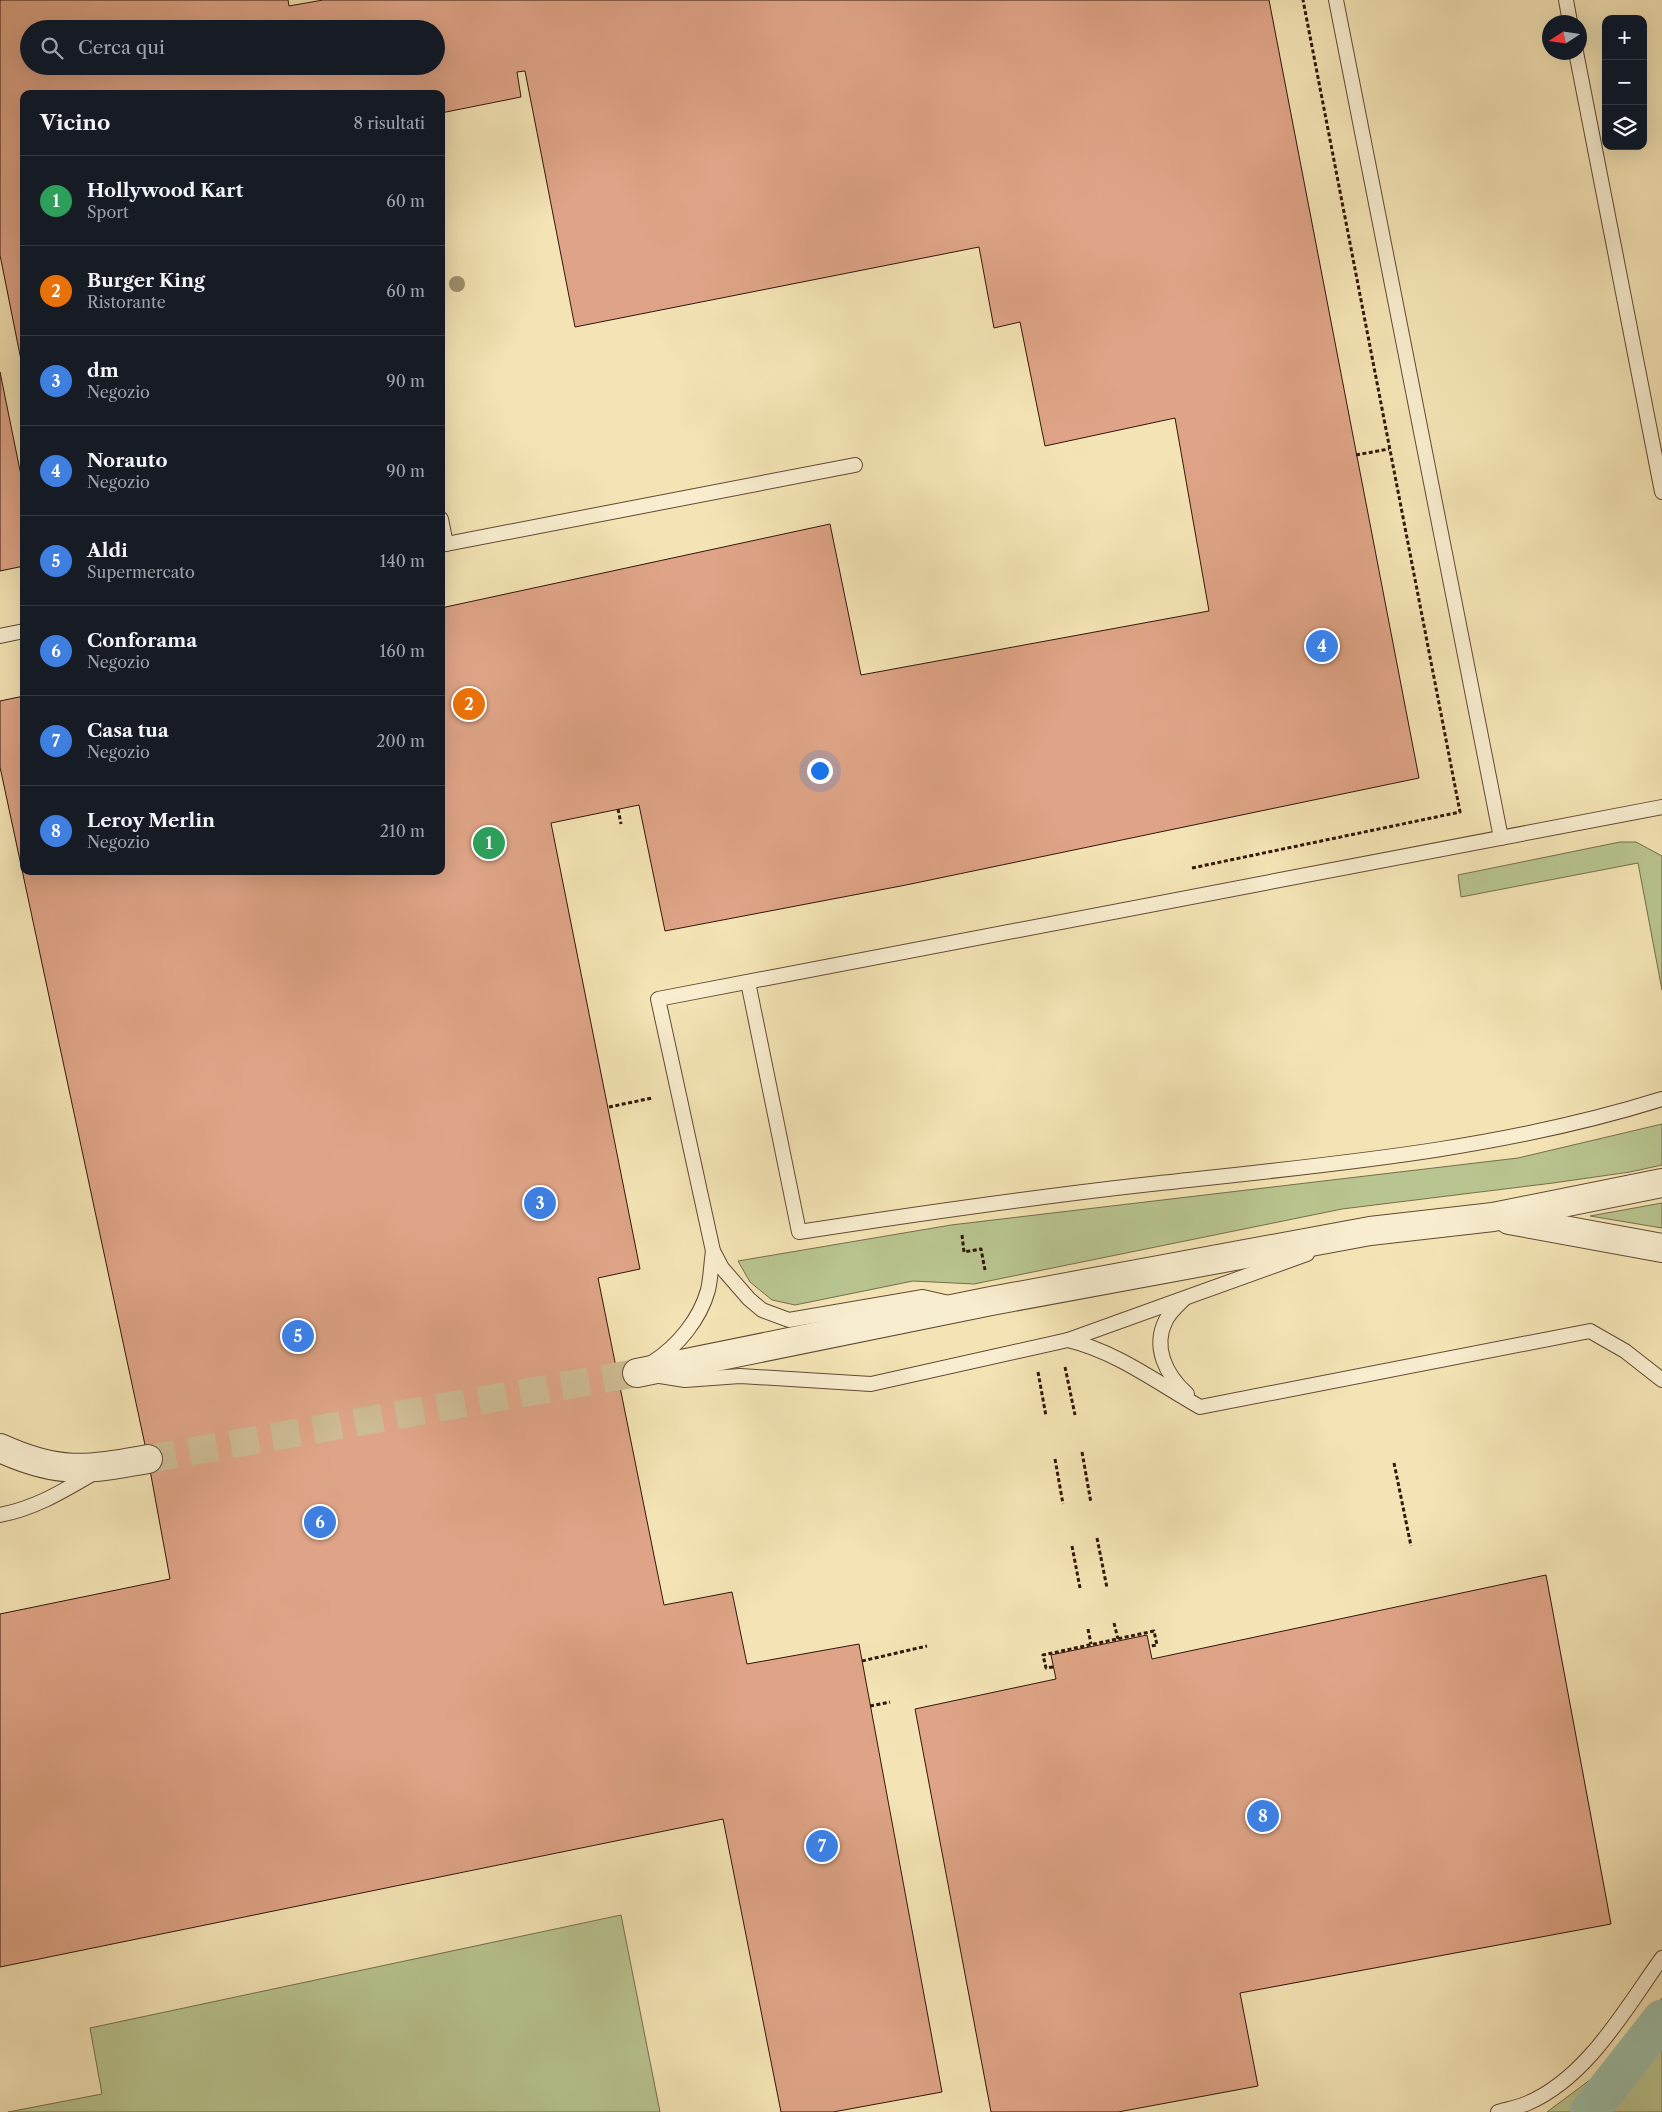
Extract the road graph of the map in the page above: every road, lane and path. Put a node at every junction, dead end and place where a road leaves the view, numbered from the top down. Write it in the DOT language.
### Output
graph roads {
  1 [pos="1303,0"];
  2 [pos="1336,0"];
  3 [pos="1566,0"];
  4 [pos="1569,15"];
  5 [pos="1578,60"];
  6 [pos="1389,449"];
  7 [pos="1356,455"];
  8 [pos="855,466"];
  9 [pos="1662,492"];
  10 [pos="445,545"];
  11 [pos="20,632"];
  12 [pos="0,636"];
  13 [pos="1662,807"];
  14 [pos="618,810"];
  15 [pos="621,824"];
  16 [pos="1501,838"];
  17 [pos="1188,868"];
  18 [pos="748,982"];
  19 [pos="653,1098"];
  20 [pos="1662,1098"];
  21 [pos="609,1107"];
  22 [pos="1662,1183"];
  23 [pos="959,1208"];
  24 [pos="1493,1217"];
  25 [pos="1370,1231"];
  26 [pos="1662,1248"];
  27 [pos="713,1251"];
  28 [pos="986,1272"];
  29 [pos="1185,1297"];
  30 [pos="965,1306"];
  31 [pos="1068,1340"];
  32 [pos="1065,1364"];
  33 [pos="1038,1371"];
  34 [pos="637,1373"];
  35 [pos="1662,1380"];
  36 [pos="1200,1407"];
  37 [pos="1075,1415"];
  38 [pos="1046,1416"];
  39 [pos="0,1448"];
  40 [pos="1082,1452"];
  41 [pos="148,1459"];
  42 [pos="1055,1459"];
  43 [pos="1394,1463"];
  44 [pos="104,1467"];
  45 [pos="1091,1502"];
  46 [pos="1063,1504"];
  47 [pos="0,1515"];
  48 [pos="1097,1538"];
  49 [pos="1072,1546"];
  50 [pos="1411,1546"];
  51 [pos="1080,1588"];
  52 [pos="1107,1588"];
  53 [pos="1114,1623"];
  54 [pos="1088,1629"];
  55 [pos="1118,1639"];
  56 [pos="1091,1644"];
  57 [pos="927,1646"];
  58 [pos="1149,1646"];
  59 [pos="862,1661"];
  60 [pos="1053,1667"];
  61 [pos="890,1702"];
  62 [pos="870,1706"];
  63 [pos="1662,1958"];
  64 [pos="1498,2112"];
  1 -- 6 [label="path"];
  2 -- 16 [label="lane"];
  3 -- 4 [label="lane"];
  5 -- 9 [label="lane"];
  6 -- 7 [label="path"];
  6 -- 17 [label="path"];
  8 -- 10 [label="lane"];
  11 -- 12 [label="lane"];
  13 -- 16 [label="lane"];
  14 -- 15 [label="path"];
  16 -- 18 [label="lane"];
  18 -- 23 [label="lane"];
  18 -- 27 [label="lane"];
  19 -- 21 [label="path"];
  20 -- 23 [label="lane"];
  22 -- 24 [label="street"];
  23 -- 28 [label="path"];
  24 -- 25 [label="street"];
  24 -- 26 [label="street"];
  25 -- 29 [label="lane"];
  25 -- 30 [label="street"];
  27 -- 30 [label="lane"];
  27 -- 34 [label="lane"];
  29 -- 31 [label="lane"];
  29 -- 36 [label="lane"];
  30 -- 34 [label="street"];
  31 -- 34 [label="lane"];
  31 -- 36 [label="lane"];
  32 -- 37 [label="path"];
  33 -- 38 [label="path"];
  35 -- 36 [label="lane"];
  39 -- 44 [label="street"];
  40 -- 45 [label="path"];
  41 -- 44 [label="street"];
  42 -- 46 [label="path"];
  43 -- 50 [label="path"];
  44 -- 47 [label="lane"];
  48 -- 52 [label="path"];
  49 -- 51 [label="path"];
  53 -- 55 [label="path"];
  54 -- 56 [label="path"];
  55 -- 56 [label="path"];
  55 -- 58 [label="path"];
  56 -- 60 [label="path"];
  57 -- 59 [label="path"];
  61 -- 62 [label="path"];
  63 -- 64 [label="lane"];
}
